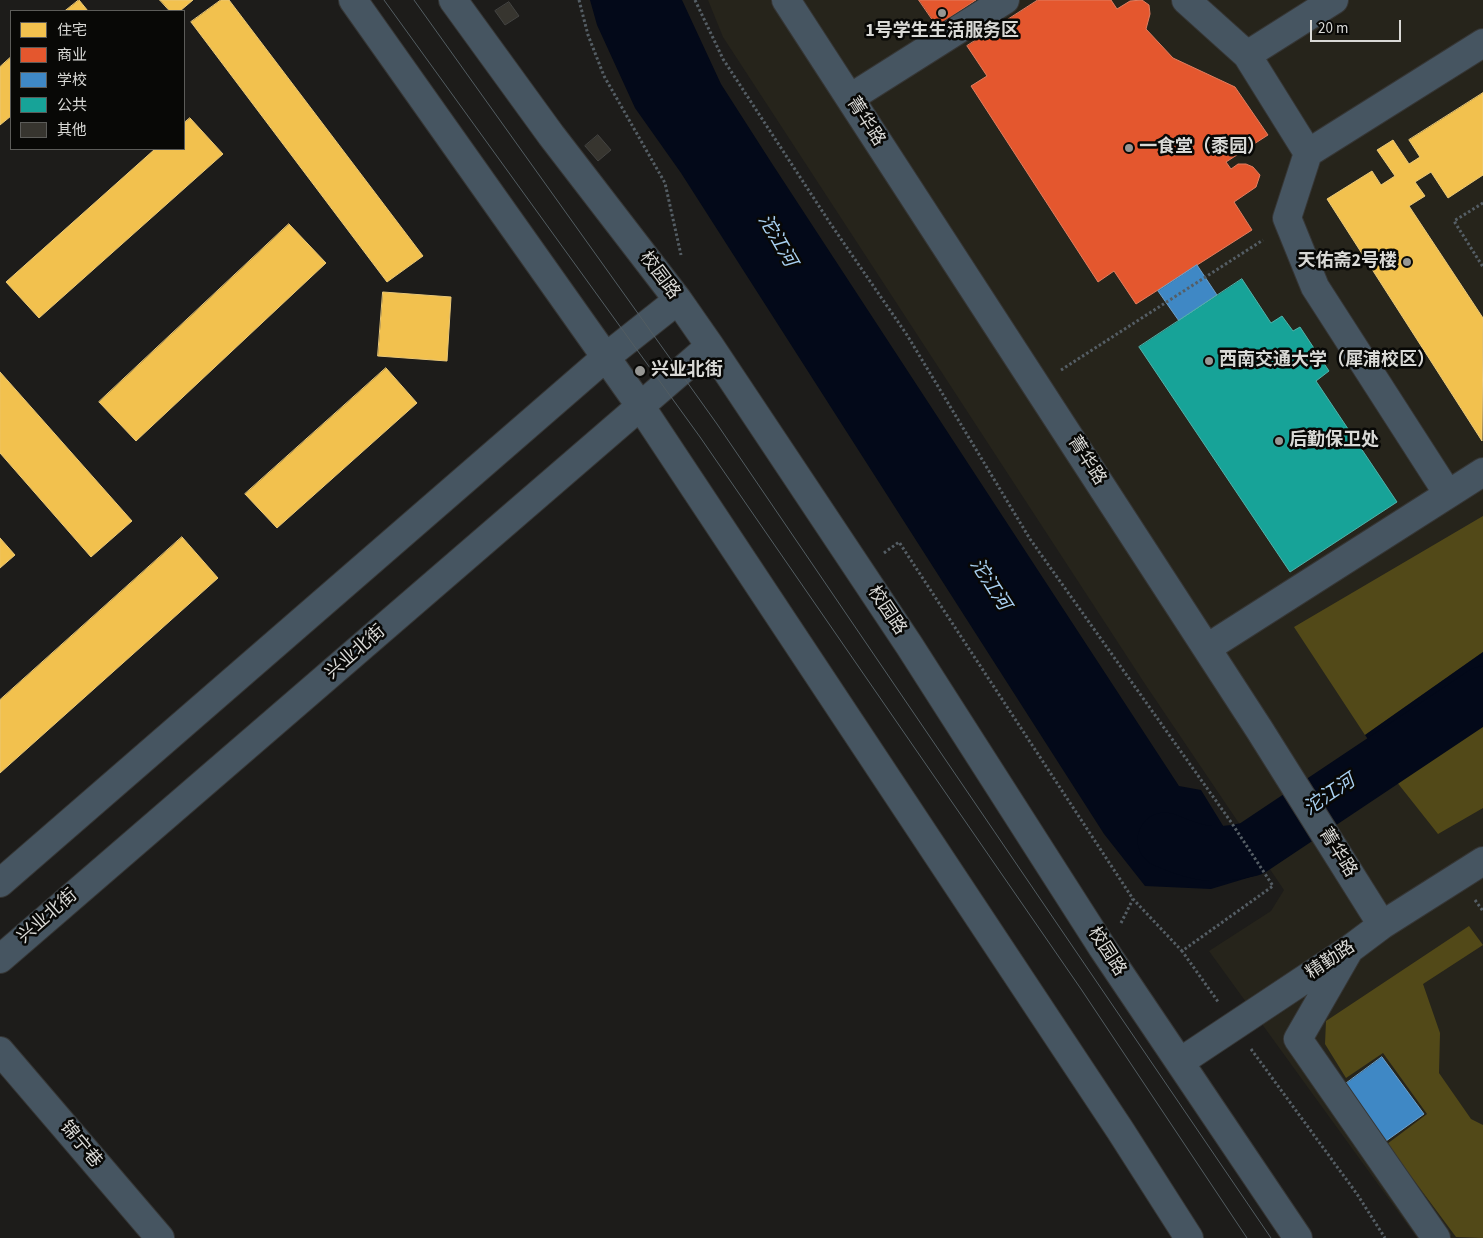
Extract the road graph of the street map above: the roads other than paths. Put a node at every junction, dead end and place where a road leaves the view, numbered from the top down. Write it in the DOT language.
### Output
graph roads {
  1 [pos="352,0"];
  2 [pos="453,0"];
  3 [pos="786,0"];
  4 [pos="1005,0"];
  5 [pos="1186,0"];
  6 [pos="1334,0"];
  7 [pos="1483,43"];
  8 [pos="1248,55"];
  9 [pos="850,98"];
  10 [pos="1308,153"];
  11 [pos="678,300"];
  12 [pos="710,346"];
  13 [pos="606,358"];
  14 [pos="641,407"];
  15 [pos="1483,472"];
  16 [pos="1448,494"];
  17 [pos="1206,648"];
  18 [pos="1483,862"];
  19 [pos="0,883"];
  20 [pos="1382,924"];
  21 [pos="1350,949"];
  22 [pos="0,959"];
  23 [pos="0,1051"];
  24 [pos="1180,1062"];
  25 [pos="160,1238"];
  26 [pos="1189,1238"];
  27 [pos="1298,1238"];
  28 [pos="1436,1238"];
  1 -- 13 [label="street"];
  2 -- 11 [label="street, 校园路"];
  3 -- 9 [label="street, 菁华路"];
  4 -- 9 [label="street"];
  5 -- 8 [label="street"];
  6 -- 8 [label="street"];
  7 -- 10 [label="street"];
  8 -- 10 [label="street"];
  9 -- 17 [label="street, 菁华路"];
  10 -- 16 [label="street"];
  11 -- 12 [label="street, 校园路"];
  11 -- 13 [label="street"];
  12 -- 14 [label="street, 兴业北街"];
  12 -- 24 [label="street, 校园路"];
  13 -- 14 [label="street"];
  13 -- 19 [label="street"];
  14 -- 22 [label="street, 兴业北街"];
  14 -- 26 [label="street"];
  15 -- 16 [label="street"];
  16 -- 17 [label="street"];
  17 -- 20 [label="street, 菁华路"];
  18 -- 20 [label="street, 精勤路"];
  20 -- 21 [label="street, 精勤路"];
  21 -- 24 [label="street, 精勤路"];
  21 -- 28 [label="street"];
  23 -- 25 [label="street, 锦宁巷"];
  24 -- 27 [label="street, 校园路"];
}
